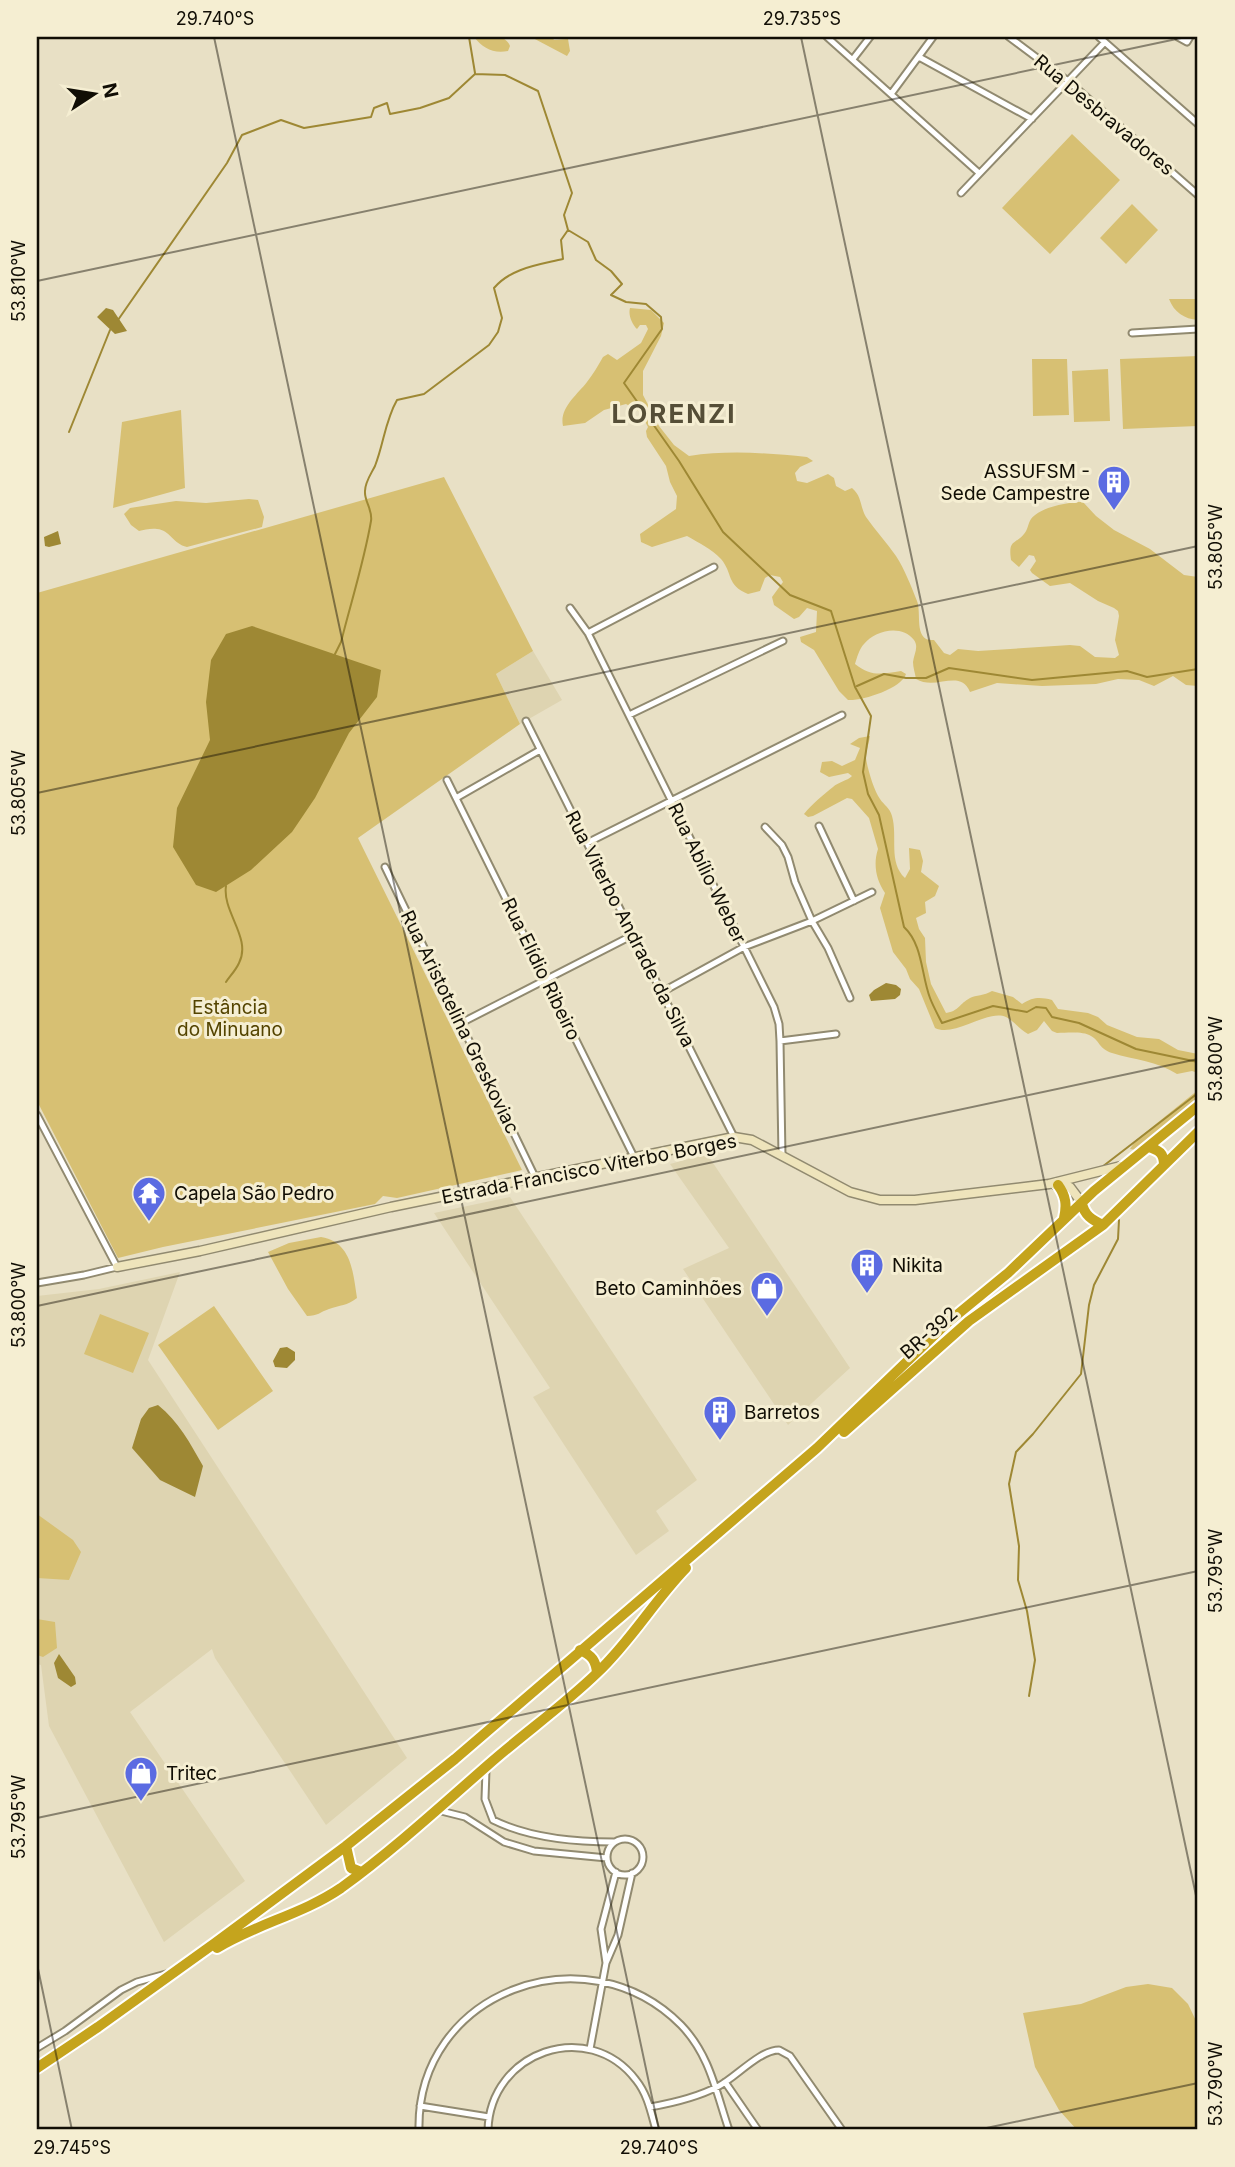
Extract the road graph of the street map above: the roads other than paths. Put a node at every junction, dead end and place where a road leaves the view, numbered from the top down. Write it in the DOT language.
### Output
graph roads {
  1 [pos="827,37"];
  2 [pos="870,37"];
  3 [pos="933,37"];
  4 [pos="1009,37"];
  5 [pos="1099,37"];
  6 [pos="1178,37"];
  7 [pos="1191,37"];
  8 [pos="1105,42"];
  9 [pos="919,57"];
  10 [pos="853,59"];
  11 [pos="1068,81"];
  12 [pos="891,94"];
  13 [pos="1032,119"];
  14 [pos="1198,124"];
  15 [pos="979,173"];
  16 [pos="961,193"];
  17 [pos="1198,195"];
  18 [pos="1198,329"];
  19 [pos="1132,333"];
  20 [pos="714,567"];
  21 [pos="570,608"];
  22 [pos="588,633"];
  23 [pos="783,641"];
  24 [pos="629,715"];
  25 [pos="842,715"];
  26 [pos="526,721"];
  27 [pos="540,750"];
  28 [pos="447,780"];
  29 [pos="456,798"];
  30 [pos="671,801"];
  31 [pos="819,826"];
  32 [pos="765,827"];
  33 [pos="587,843"];
  34 [pos="385,867"];
  35 [pos="872,892"];
  36 [pos="854,901"];
  37 [pos="813,921"];
  38 [pos="633,935"];
  39 [pos="744,947"];
  40 [pos="546,979"];
  41 [pos="662,992"];
  42 [pos="850,998"];
  43 [pos="461,1023"];
  44 [pos="836,1034"];
  45 [pos="780,1041"];
  46 [pos="1198,1106"];
  47 [pos="37,1115"];
  48 [pos="1198,1132"];
  49 [pos="734,1136"];
  50 [pos="1148,1147"];
  51 [pos="782,1156"];
  52 [pos="634,1157"];
  53 [pos="1128,1164"];
  54 [pos="1164,1165"];
  55 [pos="535,1177"];
  56 [pos="1056,1184"];
  57 [pos="1082,1203"];
  58 [pos="1064,1219"];
  59 [pos="1103,1225"];
  60 [pos="117,1267"];
  61 [pos="37,1283"];
  62 [pos="580,1650"];
  63 [pos="597,1673"];
  64 [pos="486,1766"];
  65 [pos="437,1810"];
  66 [pos="614,1842"];
  67 [pos="345,1846"];
  68 [pos="607,1858"];
  69 [pos="361,1872"];
  70 [pos="616,1872"];
  71 [pos="632,1873"];
  72 [pos="606,1963"];
  73 [pos="175,1972"];
  74 [pos="603,1981"];
  75 [pos="37,2048"];
  76 [pos="590,2049"];
  77 [pos="37,2068"];
  78 [pos="37,2074"];
  79 [pos="725,2082"];
  80 [pos="717,2087"];
  81 [pos="420,2106"];
  82 [pos="650,2107"];
  83 [pos="489,2118"];
  84 [pos="419,2130"];
  85 [pos="488,2130"];
  86 [pos="656,2130"];
  87 [pos="729,2130"];
  88 [pos="758,2130"];
  89 [pos="842,2130"];
  1 -- 10 [label="street"];
  2 -- 10 [label="street"];
  3 -- 9 [label="street"];
  4 -- 11 [label="street, Rua Desbravadores"];
  5 -- 8 [label="street"];
  6 -- 7 [label="street"];
  8 -- 11 [label="street"];
  8 -- 14 [label="street"];
  9 -- 12 [label="street"];
  9 -- 13 [label="street"];
  10 -- 12 [label="street"];
  11 -- 13 [label="street"];
  11 -- 17 [label="street, Rua Desbravadores"];
  12 -- 15 [label="street"];
  13 -- 15 [label="street"];
  15 -- 16 [label="street"];
  18 -- 19 [label="street"];
  20 -- 22 [label="street"];
  21 -- 22 [label="street, Rua Abílio Weber"];
  22 -- 24 [label="street, Rua Abílio Weber"];
  23 -- 24 [label="street"];
  24 -- 30 [label="street, Rua Abílio Weber"];
  25 -- 30 [label="street"];
  26 -- 27 [label="street, Rua Viterbo Andrade da Silva"];
  27 -- 29 [label="street"];
  27 -- 33 [label="street, Rua Viterbo Andrade da Silva"];
  28 -- 29 [label="street, Rua Elídio Ribeiro"];
  29 -- 40 [label="street, Rua Elídio Ribeiro"];
  30 -- 33 [label="street"];
  30 -- 39 [label="street, Rua Abílio Weber"];
  31 -- 36 [label="street"];
  32 -- 37 [label="street"];
  33 -- 38 [label="street, Rua Viterbo Andrade da Silva"];
  34 -- 43 [label="street, Rua Aristotelina Greskoviac"];
  35 -- 36 [label="street"];
  36 -- 37 [label="street"];
  37 -- 39 [label="street"];
  37 -- 42 [label="street"];
  38 -- 40 [label="street"];
  38 -- 41 [label="street, Rua Viterbo Andrade da Silva"];
  39 -- 41 [label="street"];
  39 -- 45 [label="street, Rua Abílio Weber"];
  40 -- 43 [label="street"];
  40 -- 52 [label="street, Rua Elídio Ribeiro"];
  41 -- 49 [label="street, Rua Viterbo Andrade da Silva"];
  43 -- 55 [label="street, Rua Aristotelina Greskoviac"];
  44 -- 45 [label="street"];
  45 -- 51 [label="street, Rua Abílio Weber"];
  46 -- 50 [label="highway, BR-392"];
  47 -- 60 [label="street"];
  48 -- 54 [label="highway, BR-392"];
  49 -- 51 [label="street, Estrada Francisco Viterbo Borges"];
  49 -- 52 [label="street, Estrada Francisco Viterbo Borges"];
  50 -- 53 [label="highway, BR-392"];
  50 -- 54 [label="highway"];
  51 -- 56 [label="street, Estrada Francisco Viterbo Borges"];
  52 -- 55 [label="street, Estrada Francisco Viterbo Borges"];
  53 -- 56 [label="street, Estrada Francisco Viterbo Borges"];
  53 -- 57 [label="highway, BR-392"];
  54 -- 59 [label="highway, BR-392"];
  55 -- 60 [label="street, Estrada Francisco Viterbo Borges"];
  56 -- 57 [label="street"];
  56 -- 58 [label="highway"];
  57 -- 58 [label="highway, BR-392"];
  57 -- 59 [label="highway"];
  58 -- 62 [label="highway, BR-392"];
  59 -- 63 [label="highway, BR-392"];
  60 -- 61 [label="street"];
  62 -- 63 [label="highway"];
  62 -- 67 [label="highway, BR-392"];
  63 -- 64 [label="highway, BR-392"];
  64 -- 65 [label="highway, BR-392"];
  64 -- 66 [label="street"];
  65 -- 68 [label="street"];
  65 -- 69 [label="highway, BR-392"];
  66 -- 68 [label="street"];
  66 -- 71 [label="street"];
  67 -- 69 [label="highway"];
  67 -- 73 [label="highway, BR-392"];
  68 -- 70 [label="street"];
  69 -- 78 [label="highway, BR-392"];
  70 -- 71 [label="street"];
  70 -- 72 [label="street"];
  71 -- 72 [label="street"];
  72 -- 74 [label="street"];
  73 -- 75 [label="street"];
  73 -- 77 [label="highway, BR-392"];
  74 -- 76 [label="street"];
  74 -- 80 [label="street"];
  74 -- 81 [label="street"];
  76 -- 82 [label="street"];
  76 -- 83 [label="street"];
  79 -- 80 [label="street"];
  79 -- 88 [label="street"];
  79 -- 89 [label="street"];
  80 -- 82 [label="street"];
  80 -- 87 [label="street"];
  81 -- 83 [label="street"];
  81 -- 84 [label="street"];
  82 -- 86 [label="street"];
  83 -- 85 [label="street"];
}
